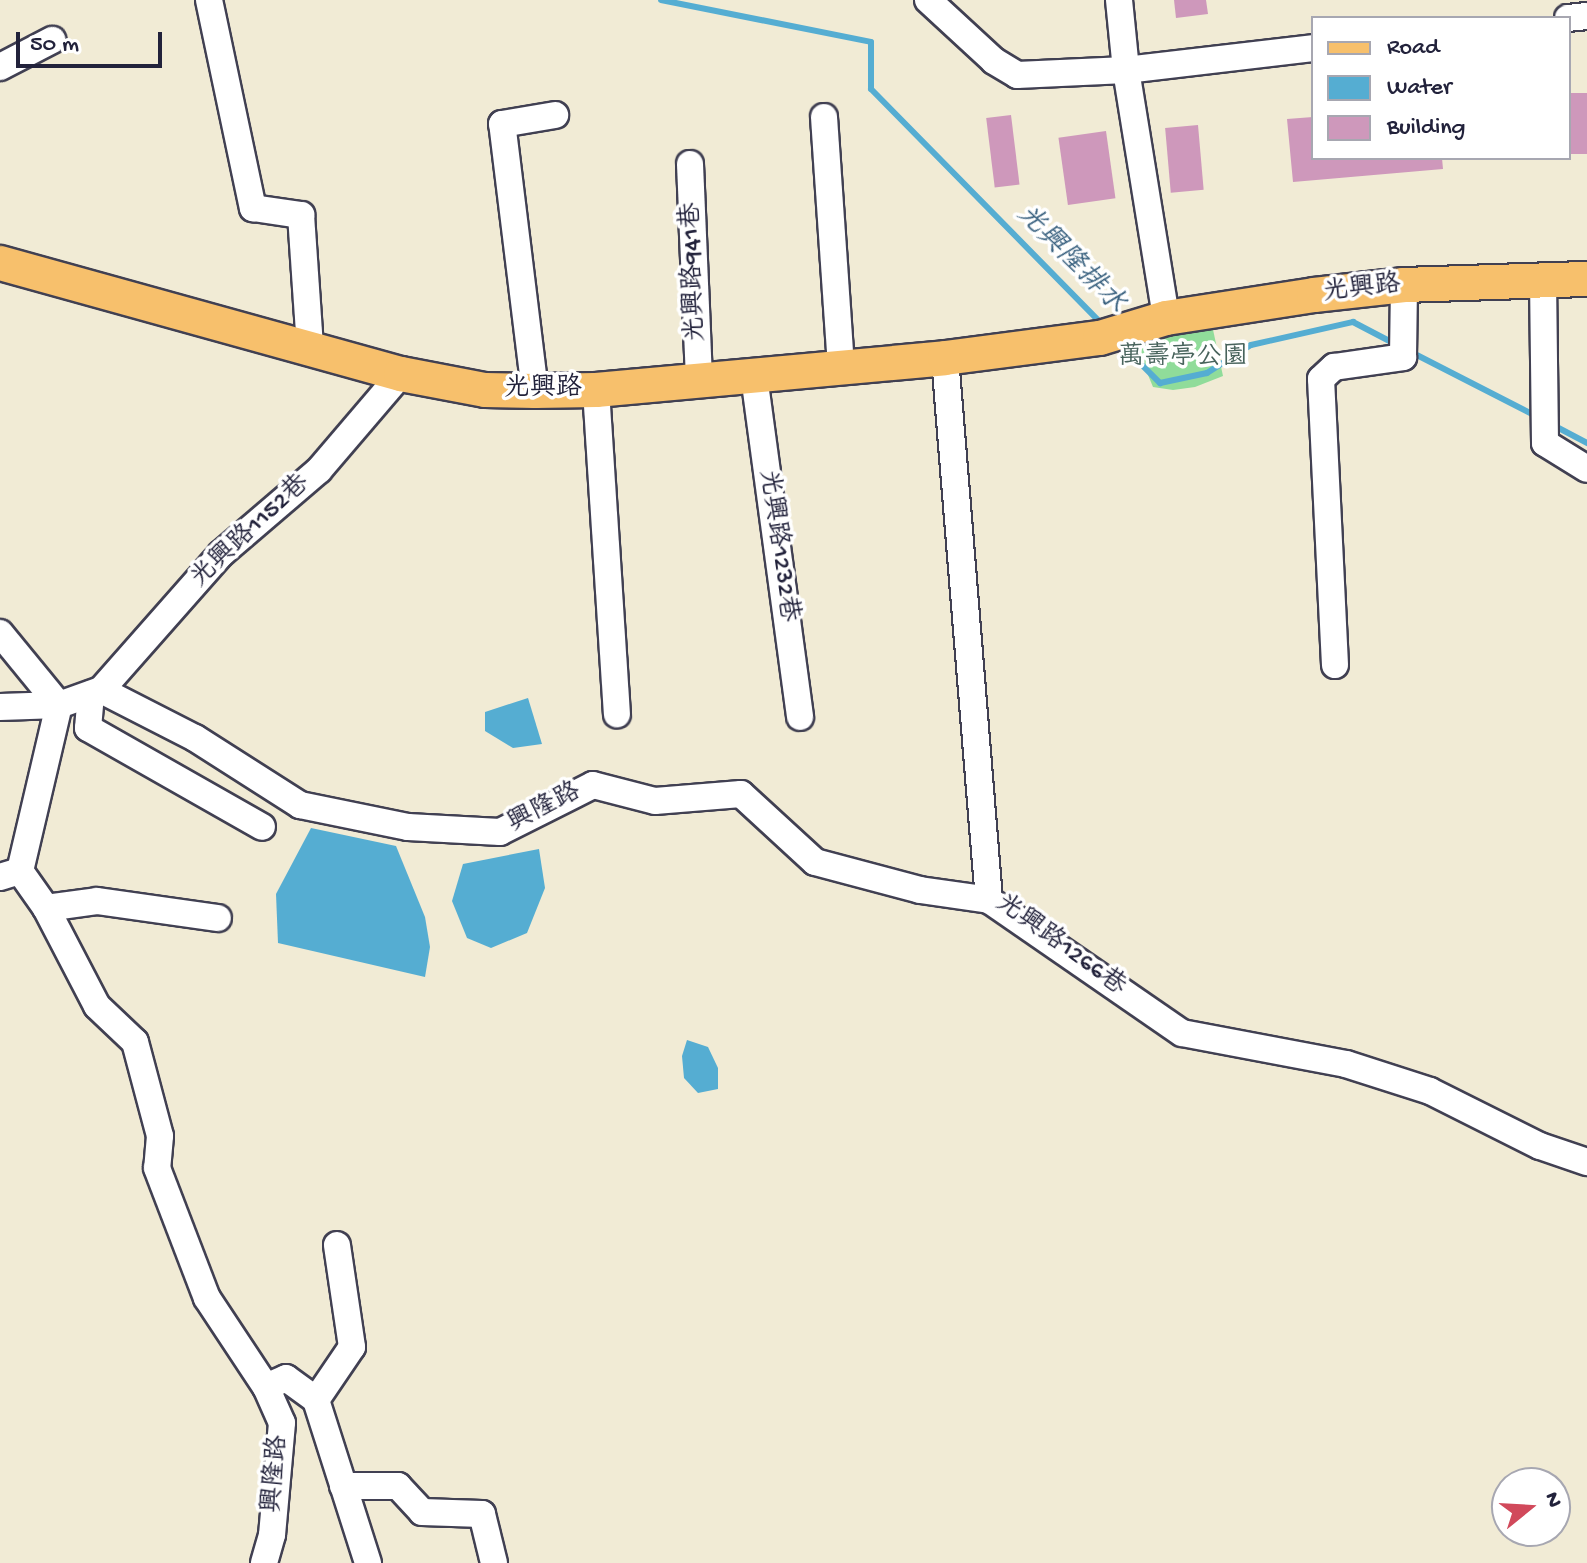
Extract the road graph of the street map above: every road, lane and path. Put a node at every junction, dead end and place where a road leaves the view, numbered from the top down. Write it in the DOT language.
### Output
graph roads {
  1 [pos="209,0"];
  2 [pos="928,0"];
  3 [pos="1119,0"];
  4 [pos="52,40"];
  5 [pos="1311,48"];
  6 [pos="0,67"];
  7 [pos="1126,70"];
  8 [pos="555,115"];
  9 [pos="824,117"];
  10 [pos="690,164"];
  11 [pos="0,263"];
  12 [pos="1543,279"];
  13 [pos="1587,279"];
  14 [pos="1404,285"];
  15 [pos="1153,323"];
  16 [pos="310,348"];
  17 [pos="945,358"];
  18 [pos="841,366"];
  19 [pos="401,374"];
  20 [pos="754,376"];
  21 [pos="699,380"];
  22 [pos="596,390"];
  23 [pos="535,391"];
  24 [pos="1587,469"];
  25 [pos="0,633"];
  26 [pos="1335,665"];
  27 [pos="96,692"];
  28 [pos="59,705"];
  29 [pos="0,707"];
  30 [pos="617,714"];
  31 [pos="800,717"];
  32 [pos="262,827"];
  33 [pos="10,874"];
  34 [pos="989,900"];
  35 [pos="46,908"];
  36 [pos="218,918"];
  37 [pos="1587,1162"];
  38 [pos="337,1245"];
  39 [pos="266,1387"];
  40 [pos="316,1400"];
  41 [pos="343,1486"];
  42 [pos="264,1563"];
  43 [pos="368,1563"];
  44 [pos="494,1563"];
  1 -- 16 [label="lane"];
  2 -- 7 [label="lane"];
  3 -- 7 [label="lane"];
  4 -- 6 [label="lane"];
  5 -- 7 [label="lane"];
  7 -- 15 [label="lane"];
  8 -- 23 [label="lane"];
  9 -- 18 [label="lane"];
  10 -- 21 [label="lane, 光興路941巷"];
  11 -- 16 [label="main road, 光興路"];
  12 -- 13 [label="main road, 光興路"];
  12 -- 14 [label="main road, 光興路"];
  12 -- 24 [label="lane"];
  14 -- 15 [label="main road, 光興路"];
  14 -- 26 [label="lane"];
  15 -- 17 [label="main road, 光興路"];
  16 -- 19 [label="main road, 光興路"];
  17 -- 18 [label="main road, 光興路"];
  17 -- 34 [label="lane, 光興路1266巷"];
  18 -- 20 [label="main road, 光興路"];
  19 -- 23 [label="main road, 光興路"];
  19 -- 27 [label="lane, 光興路1152巷"];
  20 -- 21 [label="main road, 光興路"];
  20 -- 31 [label="lane, 光興路1232巷"];
  21 -- 22 [label="main road, 光興路"];
  22 -- 23 [label="main road, 光興路"];
  22 -- 30 [label="lane"];
  25 -- 28 [label="lane"];
  27 -- 28 [label="lane"];
  27 -- 32 [label="lane"];
  27 -- 34 [label="lane, 興隆路"];
  28 -- 29 [label="lane"];
  28 -- 33 [label="lane"];
  33 -- 35 [label="lane, 興隆路"];
  34 -- 37 [label="lane, 光興路1266巷"];
  35 -- 36 [label="lane"];
  35 -- 39 [label="lane, 興隆路"];
  38 -- 40 [label="lane"];
  39 -- 40 [label="lane"];
  39 -- 42 [label="lane, 興隆路"];
  40 -- 41 [label="lane, 興隆路"];
  41 -- 43 [label="lane, 興隆路"];
  41 -- 44 [label="lane"];
}
